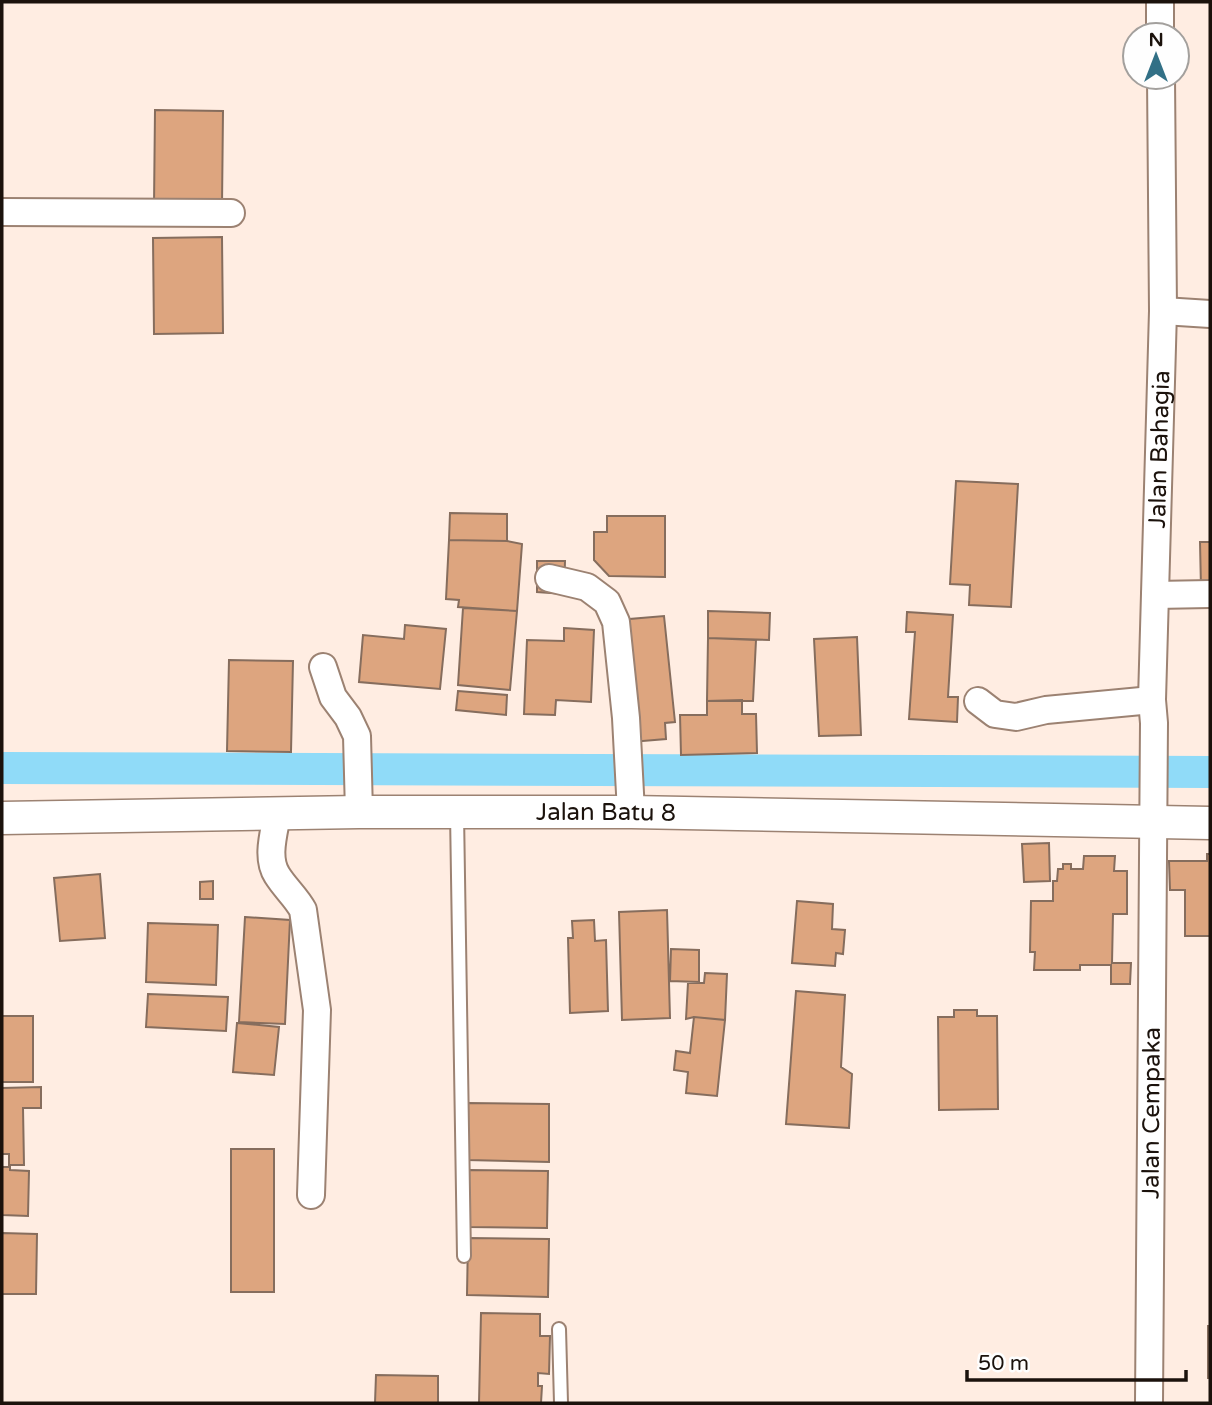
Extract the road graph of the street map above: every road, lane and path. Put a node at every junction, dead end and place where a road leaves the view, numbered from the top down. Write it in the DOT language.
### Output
graph roads {
  1 [pos="1160,2"];
  2 [pos="1160,21"];
  3 [pos="1161,91"];
  4 [pos="2,212"];
  5 [pos="231,213"];
  6 [pos="1163,311"];
  7 [pos="1210,314"];
  8 [pos="548,578"];
  9 [pos="1210,594"];
  10 [pos="1155,595"];
  11 [pos="323,667"];
  12 [pos="978,701"];
  13 [pos="1153,711"];
  14 [pos="358,799"];
  15 [pos="457,812"];
  16 [pos="631,812"];
  17 [pos="276,815"];
  18 [pos="2,818"];
  19 [pos="1153,823"];
  20 [pos="1210,823"];
  21 [pos="311,1195"];
  22 [pos="464,1256"];
  23 [pos="559,1329"];
  24 [pos="561,1403"];
  25 [pos="1149,1403"];
  1 -- 2 [label="street"];
  3 -- 6 [label="street, Jalan Bahagia"];
  4 -- 5 [label="street"];
  6 -- 7 [label="street"];
  6 -- 10 [label="street, Jalan Bahagia"];
  8 -- 16 [label="street"];
  9 -- 10 [label="street"];
  10 -- 13 [label="street, Jalan Bahagia"];
  11 -- 14 [label="street"];
  12 -- 13 [label="street"];
  13 -- 19 [label="street, Jalan Bahagia"];
  14 -- 15 [label="street, Jalan Batu 8"];
  14 -- 17 [label="street, Jalan Batu 8"];
  15 -- 16 [label="street, Jalan Batu 8"];
  15 -- 22 [label="lane"];
  16 -- 19 [label="street, Jalan Batu 8"];
  17 -- 18 [label="street, Jalan Batu 8"];
  17 -- 21 [label="street"];
  19 -- 20 [label="street, Jalan Batu 8"];
  19 -- 25 [label="street, Jalan Cempaka"];
  23 -- 24 [label="lane"];
}
